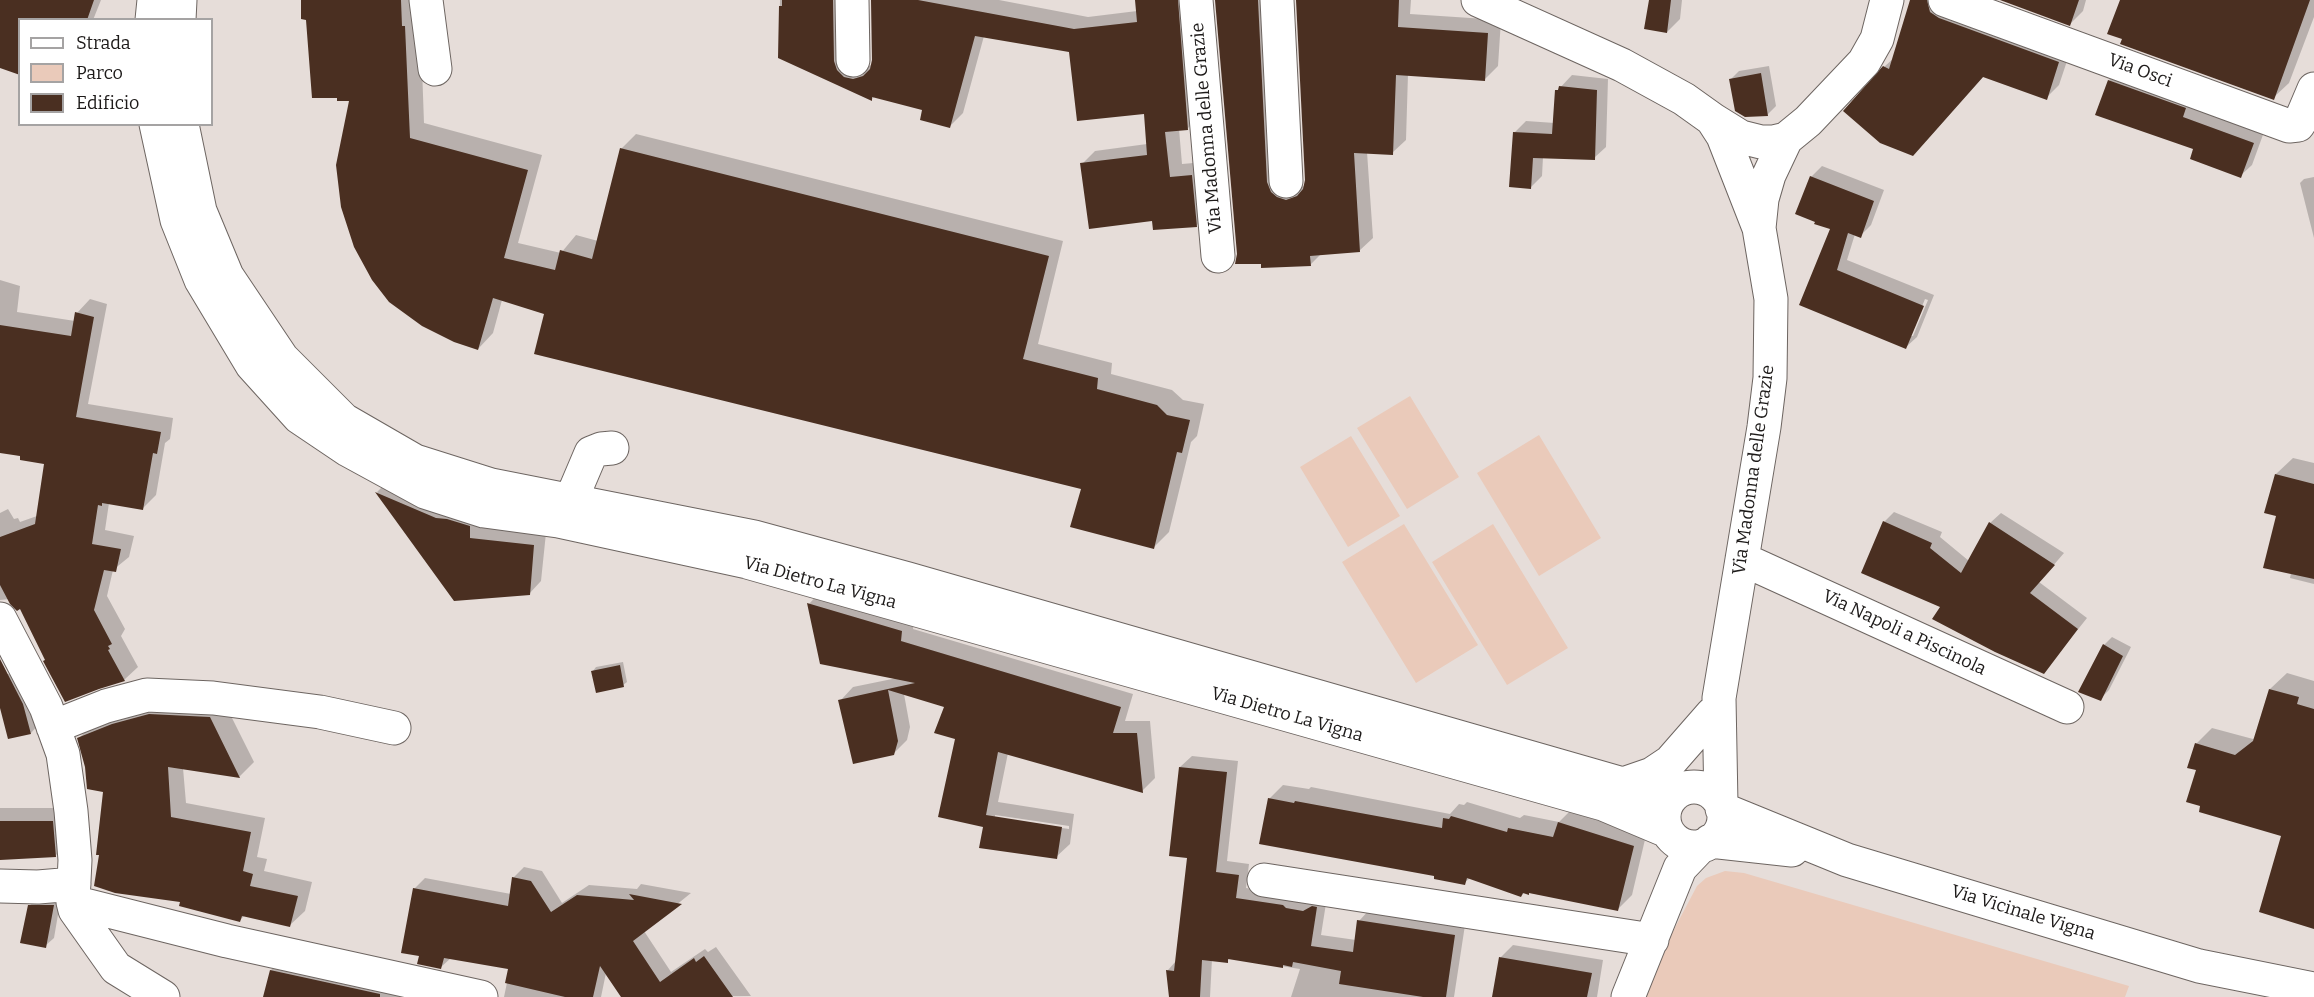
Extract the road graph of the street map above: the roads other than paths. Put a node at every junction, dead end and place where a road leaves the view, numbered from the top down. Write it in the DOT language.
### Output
graph roads {
  1 [pos="154,0"];
  2 [pos="180,0"];
  3 [pos="426,0"];
  4 [pos="852,0"];
  5 [pos="1196,0"];
  6 [pos="1277,0"];
  7 [pos="1478,0"];
  8 [pos="1887,0"];
  9 [pos="1945,0"];
  10 [pos="152,18"];
  11 [pos="178,18"];
  12 [pos="854,60"];
  13 [pos="435,69"];
  14 [pos="2314,89"];
  15 [pos="1712,119"];
  16 [pos="156,126"];
  17 [pos="182,126"];
  18 [pos="1786,139"];
  19 [pos="1286,181"];
  20 [pos="1759,228"];
  21 [pos="1218,256"];
  22 [pos="612,448"];
  23 [pos="571,500"];
  24 [pos="1742,559"];
  25 [pos="2,630"];
  26 [pos="1716,706"];
  27 [pos="2067,707"];
  28 [pos="53,727"];
  29 [pos="394,728"];
  30 [pos="1623,784"];
  31 [pos="1675,794"];
  32 [pos="1721,807"];
  33 [pos="1687,845"];
  34 [pos="1847,860"];
  35 [pos="1264,880"];
  36 [pos="0,886"];
  37 [pos="73,893"];
  38 [pos="1652,940"];
  39 [pos="2199,966"];
  40 [pos="2314,989"];
  41 [pos="163,997"];
  42 [pos="481,997"];
  43 [pos="1628,997"];
  44 [pos="2270,997"];
  1 -- 10 [label="street"];
  2 -- 11 [label="street"];
  3 -- 13 [label="street"];
  4 -- 12 [label="street"];
  5 -- 21 [label="street, Via Madonna delle Grazie"];
  6 -- 19 [label="street"];
  7 -- 15 [label="street, Via Madonna delle Grazie"];
  8 -- 18 [label="street"];
  9 -- 14 [label="street, Via Osci"];
  15 -- 18 [label="street"];
  15 -- 20 [label="street, Via Madonna delle Grazie"];
  16 -- 33 [label="street, Via Dietro La Vigna"];
  17 -- 23 [label="street, Via Dietro La Vigna"];
  18 -- 20 [label="street"];
  20 -- 24 [label="street, Via Madonna delle Grazie"];
  22 -- 23 [label="street"];
  23 -- 30 [label="street, Via Dietro La Vigna"];
  24 -- 26 [label="street, Via Madonna delle Grazie"];
  24 -- 27 [label="street, Via Napoli a Piscinola"];
  25 -- 28 [label="street"];
  26 -- 30 [label="street"];
  26 -- 31 [label="street, Via Madonna delle Grazie"];
  26 -- 32 [label="street, Via Madonna delle Grazie"];
  28 -- 29 [label="street"];
  28 -- 37 [label="street"];
  30 -- 31 [label="street, Via Dietro La Vigna"];
  31 -- 32 [label="street"];
  31 -- 33 [label="street"];
  32 -- 33 [label="street"];
  32 -- 34 [label="street, Via Vicinale Vigna"];
  33 -- 34 [label="street, Via Vicinale Vigna"];
  33 -- 38 [label="street"];
  34 -- 39 [label="street, Via Vicinale Vigna"];
  35 -- 38 [label="street"];
  36 -- 37 [label="street"];
  37 -- 41 [label="street"];
  37 -- 42 [label="street"];
  38 -- 43 [label="street"];
  39 -- 40 [label="street, Via Vicinale Vigna"];
  39 -- 44 [label="street, Via Vicinale Vigna"];
}
